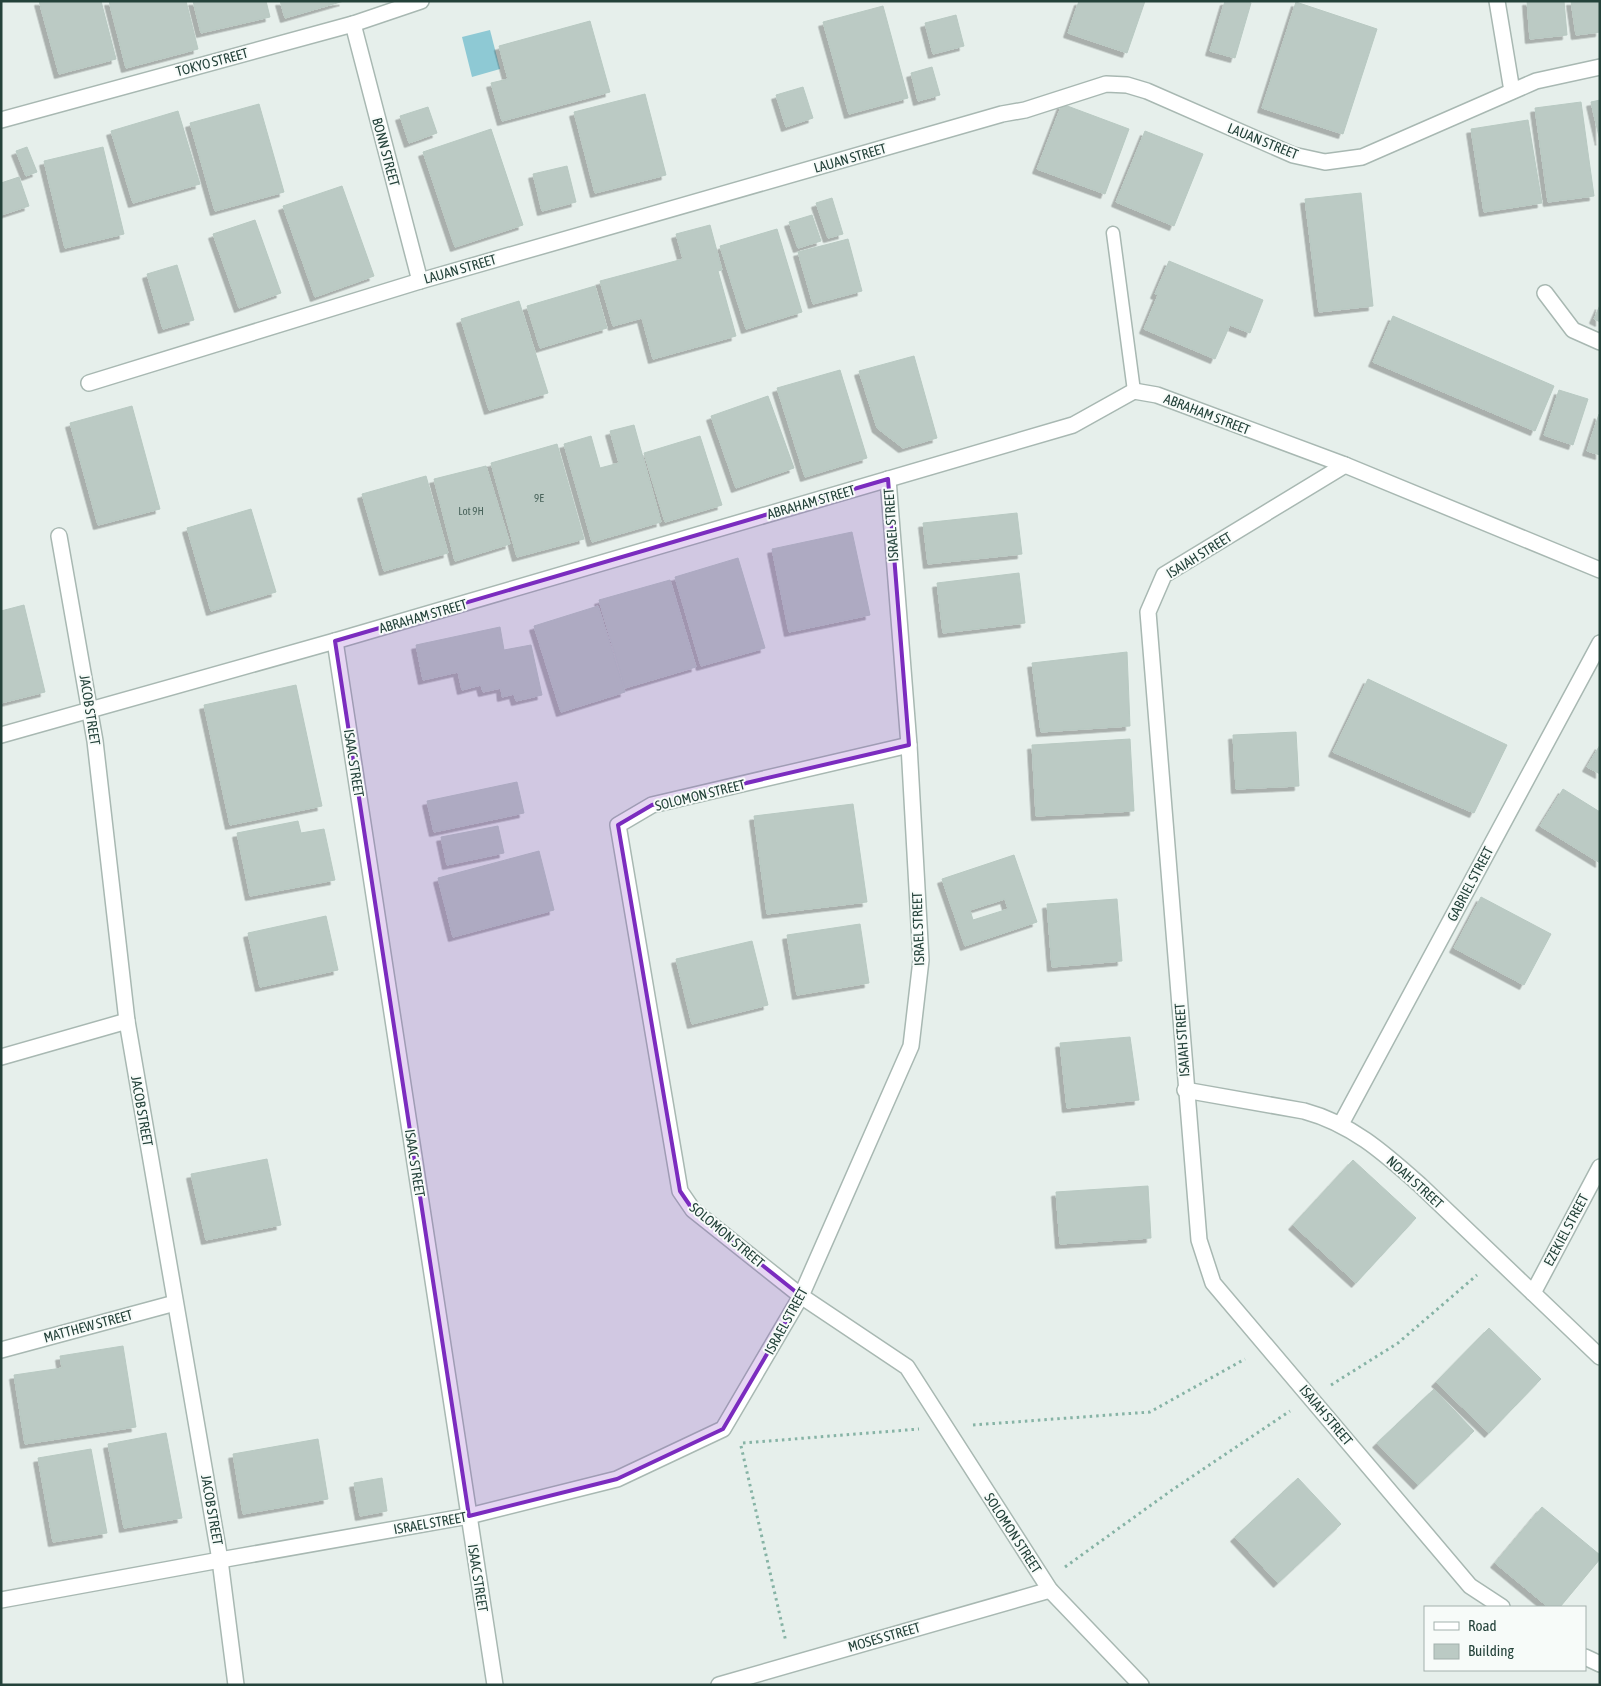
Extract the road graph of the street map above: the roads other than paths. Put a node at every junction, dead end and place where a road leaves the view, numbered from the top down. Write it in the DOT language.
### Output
graph roads {
  1 [pos="1496,1"];
  2 [pos="413,2"];
  3 [pos="352,24"];
  4 [pos="1600,67"];
  5 [pos="1512,91"];
  6 [pos="1,120"];
  7 [pos="1113,233"];
  8 [pos="420,281"];
  9 [pos="1545,294"];
  10 [pos="1600,342"];
  11 [pos="89,383"];
  12 [pos="1134,390"];
  13 [pos="1345,465"];
  14 [pos="888,479"];
  15 [pos="59,536"];
  16 [pos="1600,570"];
  17 [pos="336,641"];
  18 [pos="1600,643"];
  19 [pos="91,709"];
  20 [pos="1,735"];
  21 [pos="909,745"];
  22 [pos="126,1021"];
  23 [pos="1,1057"];
  24 [pos="1185,1090"];
  25 [pos="1340,1124"];
  26 [pos="1600,1167"];
  27 [pos="1533,1293"];
  28 [pos="802,1296"];
  29 [pos="175,1303"];
  30 [pos="1,1350"];
  31 [pos="1600,1357"];
  32 [pos="469,1516"];
  33 [pos="220,1560"];
  34 [pos="1047,1586"];
  35 [pos="1,1600"];
  36 [pos="1500,1606"];
  37 [pos="1586,1657"];
  38 [pos="1600,1664"];
  39 [pos="236,1685"];
  40 [pos="495,1685"];
  41 [pos="719,1685"];
  42 [pos="1141,1685"];
  1 -- 5 [label="street"];
  2 -- 3 [label="street, TOKYO STREET"];
  3 -- 6 [label="street, TOKYO STREET"];
  3 -- 8 [label="street, BONN STREET"];
  4 -- 5 [label="street, LAUAN STREET"];
  5 -- 8 [label="street, LAUAN STREET"];
  7 -- 12 [label="lane"];
  8 -- 11 [label="street, LAUAN STREET"];
  9 -- 10 [label="street"];
  12 -- 13 [label="street, ABRAHAM STREET"];
  12 -- 14 [label="street, ABRAHAM STREET"];
  13 -- 16 [label="street, ABRAHAM STREET"];
  13 -- 24 [label="street, ISAIAH STREET"];
  14 -- 17 [label="street, ABRAHAM STREET"];
  14 -- 21 [label="street, ISRAEL STREET"];
  15 -- 19 [label="street, JACOB STREET"];
  17 -- 19 [label="street, ABRAHAM STREET"];
  17 -- 32 [label="street, ISAAC STREET"];
  18 -- 25 [label="street, GABRIEL STREET"];
  19 -- 20 [label="street, ABRAHAM STREET"];
  19 -- 22 [label="street, JACOB STREET"];
  21 -- 28 [label="street, ISRAEL STREET"];
  21 -- 28 [label="street, SOLOMON STREET"];
  22 -- 23 [label="street"];
  22 -- 29 [label="street, JACOB STREET"];
  24 -- 25 [label="street, NOAH STREET"];
  24 -- 36 [label="street, ISAIAH STREET"];
  25 -- 27 [label="street, NOAH STREET"];
  26 -- 27 [label="street, EZEKIEL STREET"];
  27 -- 31 [label="street, NOAH STREET"];
  28 -- 32 [label="street, ISRAEL STREET"];
  28 -- 34 [label="street, SOLOMON STREET"];
  29 -- 30 [label="street, MATTHEW STREET"];
  29 -- 33 [label="street, JACOB STREET"];
  32 -- 33 [label="street, ISRAEL STREET"];
  32 -- 40 [label="street, ISAAC STREET"];
  33 -- 35 [label="street, ISRAEL STREET"];
  33 -- 39 [label="street, JACOB STREET"];
  34 -- 41 [label="street, MOSES STREET"];
  34 -- 42 [label="street, SOLOMON STREET"];
  37 -- 38 [label="street"];
}
